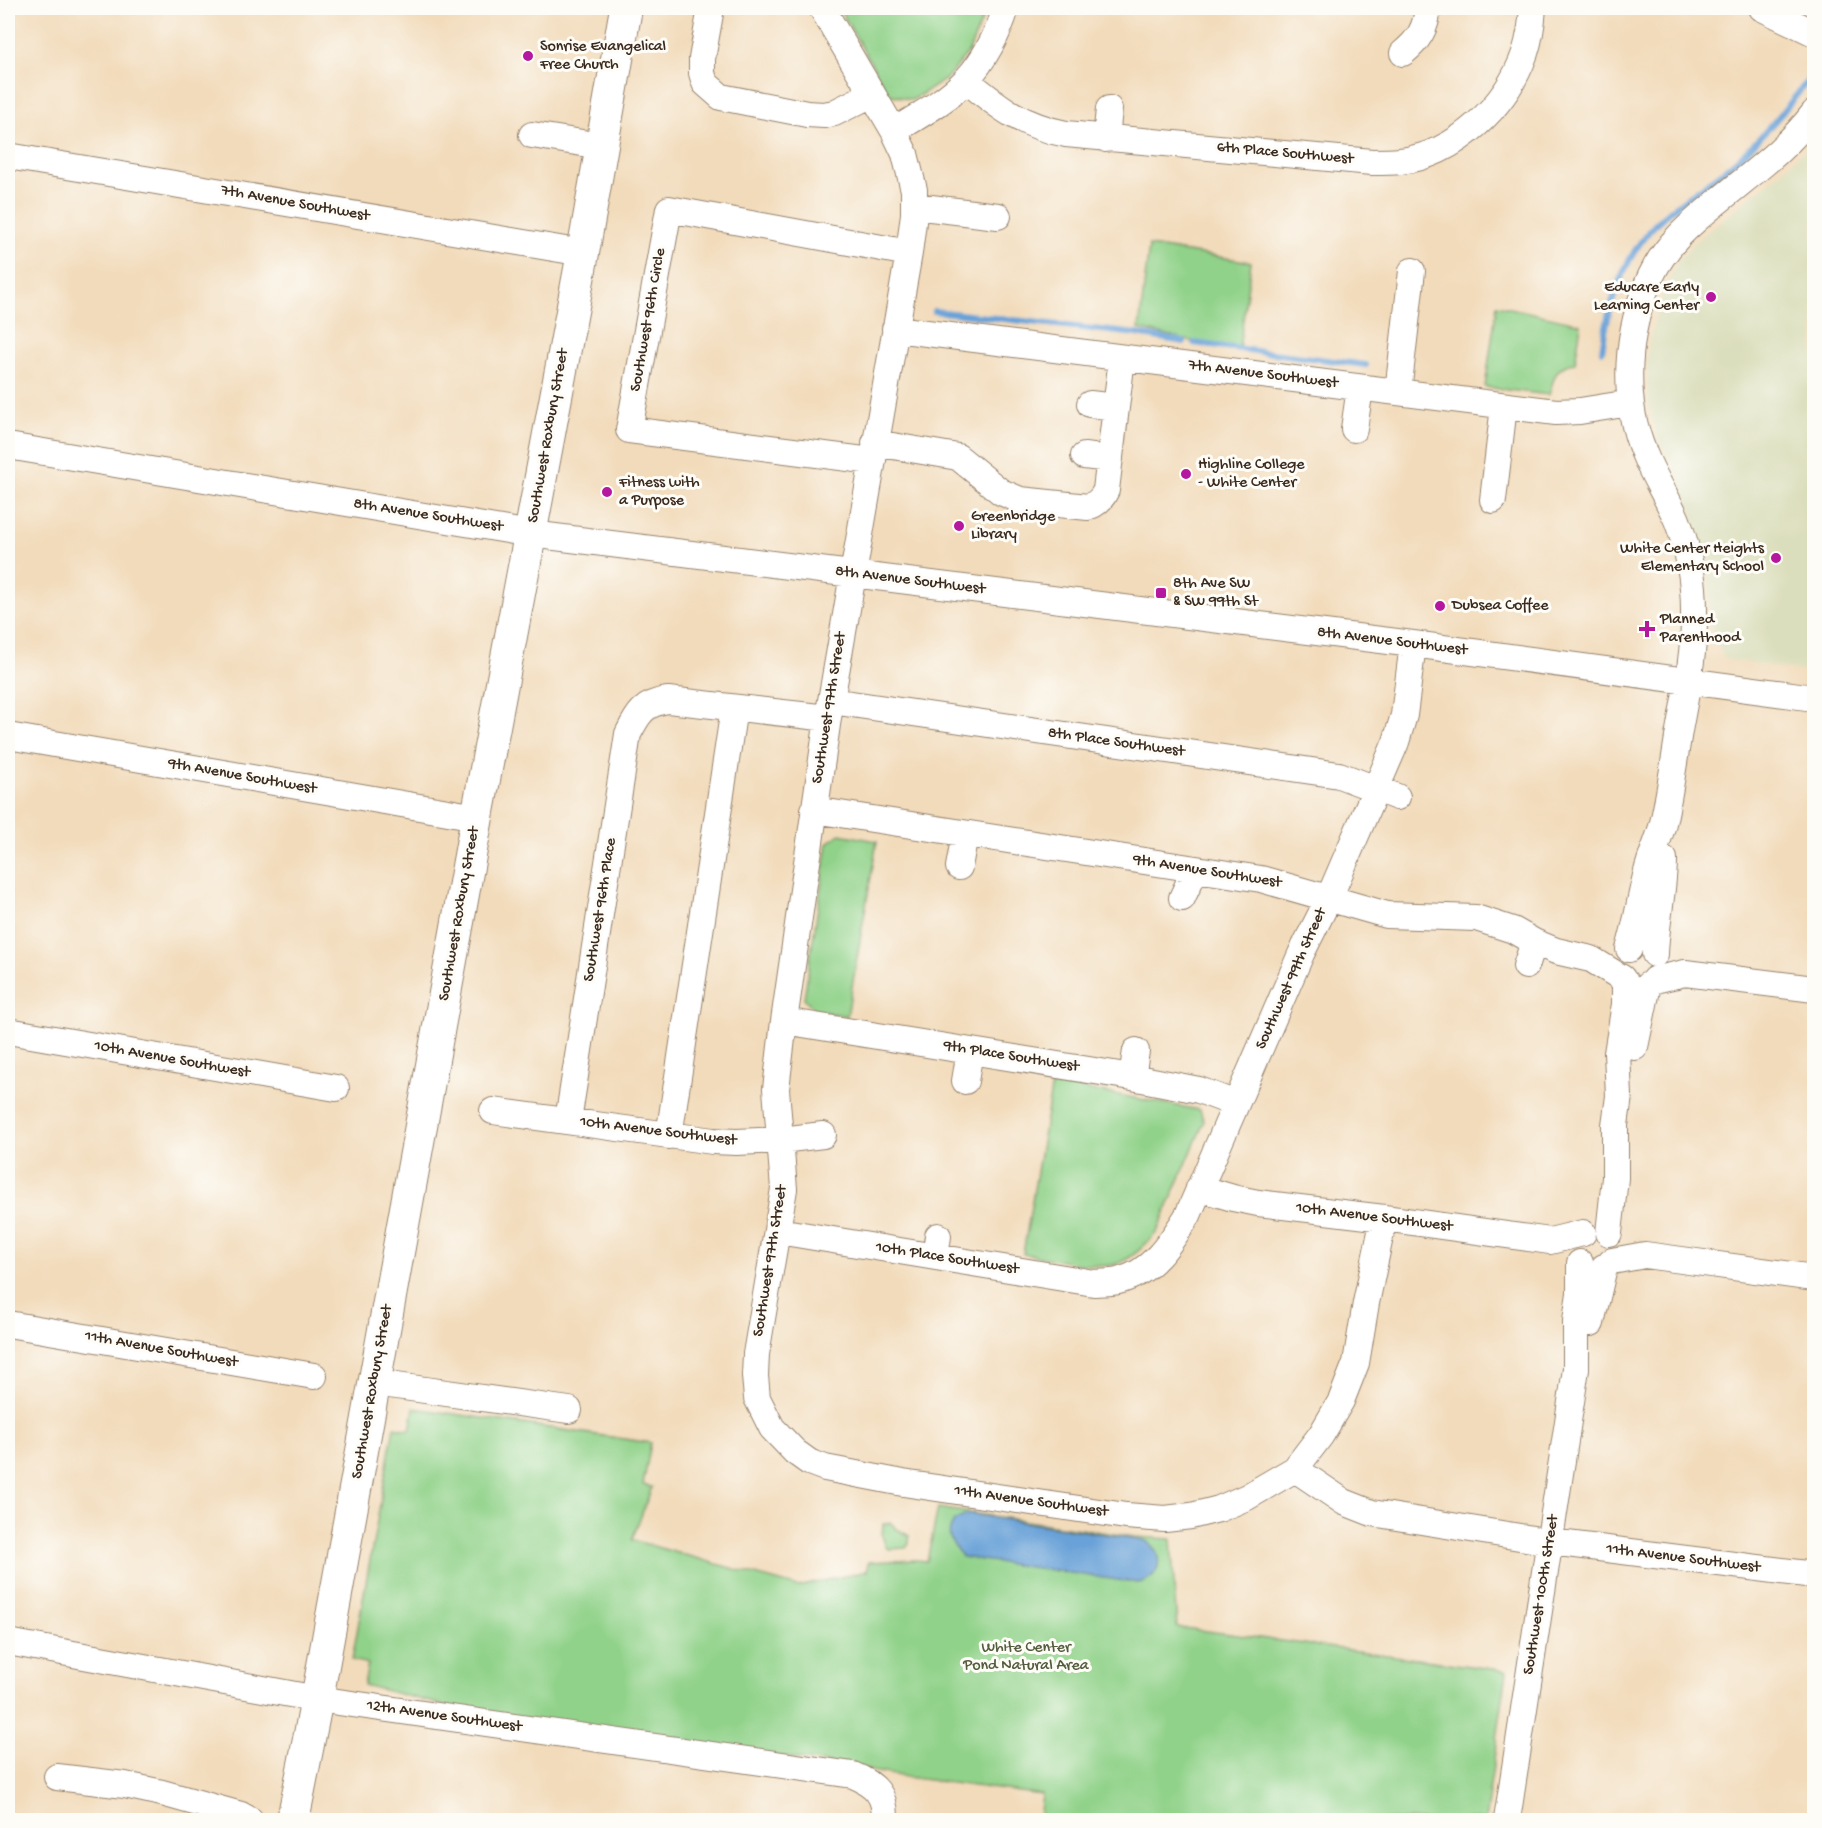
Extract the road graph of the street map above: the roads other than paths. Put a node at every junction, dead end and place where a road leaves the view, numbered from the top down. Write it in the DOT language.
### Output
graph roads {
  1 [pos="626,8"];
  2 [pos="711,8"];
  3 [pos="822,8"];
  4 [pos="1005,8"];
  5 [pos="1428,8"];
  6 [pos="1533,8"];
  7 [pos="1762,8"];
  8 [pos="1815,33"];
  9 [pos="1403,53"];
  10 [pos="966,80"];
  11 [pos="873,94"];
  12 [pos="1109,109"];
  13 [pos="1815,113"];
  14 [pos="894,131"];
  15 [pos="532,135"];
  16 [pos="1106,139"];
  17 [pos="600,146"];
  18 [pos="8,156"];
  19 [pos="914,206"];
  20 [pos="998,216"];
  21 [pos="583,253"];
  22 [pos="909,253"];
  23 [pos="1412,272"];
  24 [pos="895,329"];
  25 [pos="1122,358"];
  26 [pos="1360,388"];
  27 [pos="1398,392"];
  28 [pos="1630,403"];
  29 [pos="1090,404"];
  30 [pos="1504,406"];
  31 [pos="1116,407"];
  32 [pos="1354,429"];
  33 [pos="8,446"];
  34 [pos="874,452"];
  35 [pos="1084,456"];
  36 [pos="1110,459"];
  37 [pos="1493,500"];
  38 [pos="531,534"];
  39 [pos="852,573"];
  40 [pos="1413,644"];
  41 [pos="1689,681"];
  42 [pos="1815,698"];
  43 [pos="649,705"];
  44 [pos="734,708"];
  45 [pos="830,710"];
  46 [pos="8,736"];
  47 [pos="1386,793"];
  48 [pos="814,810"];
  49 [pos="477,817"];
  50 [pos="1663,825"];
  51 [pos="964,834"];
  52 [pos="959,867"];
  53 [pos="1195,870"];
  54 [pos="1182,898"];
  55 [pos="1329,898"];
  56 [pos="1534,942"];
  57 [pos="1627,951"];
  58 [pos="1591,959"];
  59 [pos="1526,966"];
  60 [pos="1643,973"];
  61 [pos="1815,989"];
  62 [pos="784,1021"];
  63 [pos="8,1031"];
  64 [pos="970,1051"];
  65 [pos="1136,1051"];
  66 [pos="1132,1077"];
  67 [pos="965,1081"];
  68 [pos="336,1088"];
  69 [pos="1236,1104"];
  70 [pos="493,1111"];
  71 [pos="568,1121"];
  72 [pos="823,1135"];
  73 [pos="669,1136"];
  74 [pos="781,1140"];
  75 [pos="1199,1188"];
  76 [pos="1384,1218"];
  77 [pos="778,1231"];
  78 [pos="1595,1248"];
  79 [pos="1815,1278"];
  80 [pos="1117,1282"];
  81 [pos="8,1324"];
  82 [pos="314,1376"];
  83 [pos="375,1383"];
  84 [pos="569,1410"];
  85 [pos="772,1428"];
  86 [pos="1295,1469"];
  87 [pos="1551,1542"];
  88 [pos="1815,1575"];
  89 [pos="8,1642"];
  90 [pos="317,1699"];
  91 [pos="57,1777"];
  92 [pos="250,1821"];
  93 [pos="293,1821"];
  94 [pos="885,1821"];
  95 [pos="1507,1821"];
  1 -- 17 [label="main road, Southwest Roxbury Street"];
  2 -- 11 [label="street"];
  3 -- 11 [label="street, Southwest 97th Street"];
  4 -- 10 [label="street"];
  5 -- 9 [label="street"];
  6 -- 16 [label="street, 6th Place Southwest"];
  7 -- 8 [label="street"];
  10 -- 14 [label="street"];
  10 -- 16 [label="street, 6th Place Southwest"];
  11 -- 14 [label="street, Southwest 97th Street"];
  12 -- 16 [label="street"];
  13 -- 28 [label="street, Southwest 100th Street"];
  14 -- 19 [label="street, Southwest 97th Street"];
  15 -- 17 [label="street"];
  17 -- 21 [label="main road, Southwest Roxbury Street"];
  18 -- 21 [label="street, 7th Avenue Southwest"];
  19 -- 20 [label="street"];
  19 -- 22 [label="street, Southwest 97th Street"];
  21 -- 38 [label="main road, Southwest Roxbury Street"];
  22 -- 24 [label="street, Southwest 97th Street"];
  22 -- 34 [label="street, Southwest 96th Circle"];
  23 -- 27 [label="street"];
  24 -- 25 [label="street, 7th Avenue Southwest"];
  24 -- 34 [label="street, Southwest 97th Street"];
  25 -- 26 [label="street, 7th Avenue Southwest"];
  25 -- 31 [label="street"];
  26 -- 27 [label="street, 7th Avenue Southwest"];
  26 -- 32 [label="street"];
  27 -- 30 [label="street, 7th Avenue Southwest"];
  28 -- 30 [label="street, 7th Avenue Southwest"];
  28 -- 41 [label="street, Southwest 100th Street"];
  29 -- 31 [label="street"];
  30 -- 37 [label="street"];
  31 -- 36 [label="street"];
  33 -- 38 [label="street, 8th Avenue Southwest"];
  34 -- 36 [label="street"];
  34 -- 39 [label="street, Southwest 97th Street"];
  35 -- 36 [label="street"];
  38 -- 39 [label="street, 8th Avenue Southwest"];
  38 -- 49 [label="main road, Southwest Roxbury Street"];
  39 -- 40 [label="street, 8th Avenue Southwest"];
  39 -- 45 [label="street, Southwest 97th Street"];
  40 -- 41 [label="street, 8th Avenue Southwest"];
  40 -- 47 [label="street, Southwest 99th Street"];
  41 -- 42 [label="street, 8th Avenue Southwest"];
  41 -- 50 [label="street, Southwest 100th Street"];
  43 -- 44 [label="street, 8th Place Southwest"];
  43 -- 71 [label="street, Southwest 96th Place"];
  44 -- 45 [label="street, 8th Place Southwest"];
  44 -- 73 [label="street"];
  45 -- 47 [label="street, 8th Place Southwest"];
  45 -- 48 [label="street, Southwest 97th Street"];
  46 -- 49 [label="street, 9th Avenue Southwest"];
  47 -- 55 [label="street, Southwest 99th Street"];
  48 -- 51 [label="street, 9th Avenue Southwest"];
  48 -- 62 [label="street, Southwest 97th Street"];
  49 -- 83 [label="main road, Southwest Roxbury Street"];
  50 -- 57 [label="street, Southwest 100th Street"];
  50 -- 60 [label="street, Southwest 100th Street"];
  51 -- 52 [label="street"];
  51 -- 53 [label="street, 9th Avenue Southwest"];
  53 -- 54 [label="street"];
  53 -- 55 [label="street, 9th Avenue Southwest"];
  55 -- 56 [label="street, 9th Avenue Southwest"];
  55 -- 69 [label="street, Southwest 99th Street"];
  56 -- 58 [label="street, 9th Avenue Southwest"];
  56 -- 59 [label="street"];
  57 -- 58 [label="street, 9th Avenue Southwest"];
  57 -- 60 [label="street"];
  58 -- 60 [label="street, 9th Avenue Southwest"];
  60 -- 61 [label="street, 9th Avenue Southwest"];
  60 -- 78 [label="street, Southwest 100th Street"];
  62 -- 64 [label="street, 9th Place Southwest"];
  62 -- 74 [label="street, Southwest 97th Street"];
  63 -- 68 [label="street, 10th Avenue Southwest"];
  64 -- 66 [label="street, 9th Place Southwest"];
  64 -- 67 [label="street"];
  65 -- 66 [label="street"];
  66 -- 69 [label="street, 9th Place Southwest"];
  69 -- 75 [label="street, Southwest 99th Street"];
  70 -- 71 [label="street, 10th Avenue Southwest"];
  71 -- 73 [label="street, 10th Avenue Southwest"];
  72 -- 74 [label="street, 10th Avenue Southwest"];
  73 -- 74 [label="street, 10th Avenue Southwest"];
  74 -- 77 [label="street, Southwest 97th Street"];
  75 -- 76 [label="street, 10th Avenue Southwest"];
  75 -- 80 [label="street, Southwest 99th Street"];
  76 -- 78 [label="street, 10th Avenue Southwest"];
  76 -- 86 [label="street"];
  77 -- 80 [label="street, 10th Place Southwest"];
  77 -- 85 [label="street, Southwest 97th Street"];
  78 -- 79 [label="street"];
  78 -- 87 [label="street, Southwest 100th Street"];
  81 -- 82 [label="street, 11th Avenue Southwest"];
  83 -- 84 [label="street"];
  83 -- 90 [label="main road, Southwest Roxbury Street"];
  85 -- 86 [label="street, 11th Avenue Southwest"];
  86 -- 87 [label="street, 11th Avenue Southwest"];
  87 -- 88 [label="street, 11th Avenue Southwest"];
  87 -- 95 [label="street, Southwest 100th Street"];
  89 -- 90 [label="street, 12th Avenue Southwest"];
  90 -- 93 [label="main road, Southwest Roxbury Street"];
  90 -- 94 [label="street, 12th Avenue Southwest"];
  91 -- 92 [label="street"];
}
